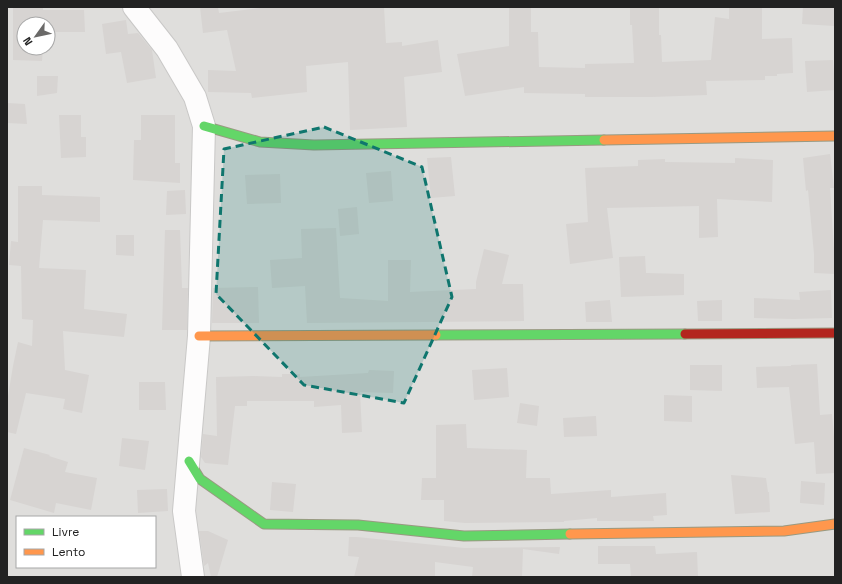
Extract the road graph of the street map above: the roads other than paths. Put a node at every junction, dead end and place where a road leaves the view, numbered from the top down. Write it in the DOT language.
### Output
graph roads {
  1 [pos="134,7"];
  2 [pos="204,126"];
  3 [pos="835,136"];
  4 [pos="835,333"];
  5 [pos="199,336"];
  6 [pos="188,461"];
  7 [pos="835,524"];
  8 [pos="193,577"];
  1 -- 2 [label="street"];
  2 -- 3 [label="street"];
  2 -- 5 [label="street"];
  4 -- 5 [label="street"];
  5 -- 6 [label="street"];
  6 -- 7 [label="street"];
  6 -- 8 [label="street"];
}
